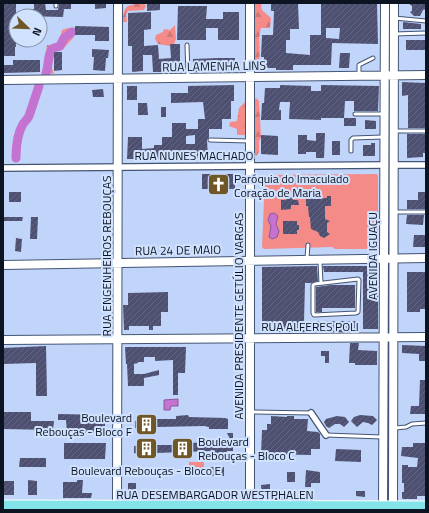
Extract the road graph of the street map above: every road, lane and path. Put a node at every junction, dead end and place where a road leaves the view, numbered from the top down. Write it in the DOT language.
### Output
graph roads {
  1 [pos="118,3"];
  2 [pos="250,3"];
  3 [pos="385,3"];
  4 [pos="394,3"];
  5 [pos="426,21"];
  6 [pos="394,26"];
  7 [pos="426,33"];
  8 [pos="385,39"];
  9 [pos="188,45"];
  10 [pos="372,58"];
  11 [pos="385,75"];
  12 [pos="394,75"];
  13 [pos="426,75"];
  14 [pos="359,76"];
  15 [pos="250,77"];
  16 [pos="188,78"];
  17 [pos="118,79"];
  18 [pos="3,80"];
  19 [pos="355,114"];
  20 [pos="385,116"];
  21 [pos="394,131"];
  22 [pos="426,131"];
  23 [pos="384,137"];
  24 [pos="210,140"];
  25 [pos="250,141"];
  26 [pos="351,151"];
  27 [pos="384,165"];
  28 [pos="394,165"];
  29 [pos="426,165"];
  30 [pos="250,166"];
  31 [pos="118,167"];
  32 [pos="3,168"];
  33 [pos="394,212"];
  34 [pos="426,212"];
  35 [pos="308,245"];
  36 [pos="394,258"];
  37 [pos="426,258"];
  38 [pos="384,259"];
  39 [pos="307,260"];
  40 [pos="320,260"];
  41 [pos="250,261"];
  42 [pos="118,263"];
  43 [pos="3,265"];
  44 [pos="321,283"];
  45 [pos="384,285"];
  46 [pos="393,297"];
  47 [pos="384,337"];
  48 [pos="393,337"];
  49 [pos="426,337"];
  50 [pos="250,338"];
  51 [pos="118,339"];
  52 [pos="3,340"];
  53 [pos="393,410"];
  54 [pos="250,412"];
  55 [pos="310,413"];
  56 [pos="383,422"];
  57 [pos="426,423"];
  58 [pos="393,428"];
  59 [pos="326,435"];
  60 [pos="383,437"];
  61 [pos="3,505"];
  62 [pos="426,506"];
  63 [pos="117,508"];
  64 [pos="250,508"];
  65 [pos="290,508"];
  66 [pos="341,508"];
  67 [pos="383,508"];
  68 [pos="393,508"];
  1 -- 17 [label="main road, RUA ENGENHEIROS REBOUÇAS"];
  2 -- 15 [label="main road, AVENIDA PRESIDENTE GETÚLIO VARGAS"];
  3 -- 8 [label="main road, AVENIDA IGUAÇU"];
  4 -- 6 [label="main road, AVENIDA IGUAÇU"];
  5 -- 6 [label="lane"];
  6 -- 7 [label="lane"];
  6 -- 8 [label="main road"];
  6 -- 12 [label="main road, AVENIDA IGUAÇU"];
  8 -- 11 [label="main road, AVENIDA IGUAÇU"];
  9 -- 16 [label="lane"];
  10 -- 14 [label="lane"];
  11 -- 12 [label="main road, RUA LAMENHA LINS"];
  11 -- 14 [label="main road, RUA LAMENHA LINS"];
  11 -- 20 [label="main road, AVENIDA IGUAÇU"];
  12 -- 13 [label="main road, RUA LAMENHA LINS"];
  12 -- 21 [label="main road, AVENIDA IGUAÇU"];
  14 -- 15 [label="main road, RUA LAMENHA LINS"];
  15 -- 16 [label="main road, RUA LAMENHA LINS"];
  15 -- 25 [label="main road, AVENIDA PRESIDENTE GETÚLIO VARGAS"];
  16 -- 17 [label="main road, RUA LAMENHA LINS"];
  17 -- 18 [label="main road, RUA LAMENHA LINS"];
  17 -- 31 [label="main road, RUA ENGENHEIROS REBOUÇAS"];
  19 -- 20 [label="lane"];
  20 -- 21 [label="main road"];
  20 -- 23 [label="main road, AVENIDA IGUAÇU"];
  21 -- 22 [label="lane"];
  21 -- 28 [label="main road, AVENIDA IGUAÇU"];
  23 -- 26 [label="lane"];
  23 -- 27 [label="main road, AVENIDA IGUAÇU"];
  24 -- 25 [label="lane"];
  25 -- 30 [label="main road, AVENIDA PRESIDENTE GETÚLIO VARGAS"];
  27 -- 30 [label="street, RUA NUNES MACHADO"];
  27 -- 38 [label="main road, AVENIDA IGUAÇU"];
  28 -- 29 [label="street"];
  28 -- 33 [label="main road, AVENIDA IGUAÇU"];
  30 -- 31 [label="street, RUA NUNES MACHADO"];
  30 -- 41 [label="main road, AVENIDA PRESIDENTE GETÚLIO VARGAS"];
  31 -- 32 [label="street, RUA NUNES MACHADO"];
  31 -- 42 [label="main road, RUA ENGENHEIROS REBOUÇAS"];
  33 -- 34 [label="lane"];
  33 -- 36 [label="main road, AVENIDA IGUAÇU"];
  35 -- 39 [label="lane"];
  36 -- 37 [label="main road, RUA 24 DE MAIO"];
  36 -- 38 [label="main road, RUA 24 DE MAIO"];
  36 -- 46 [label="main road, AVENIDA IGUAÇU"];
  38 -- 40 [label="main road, RUA 24 DE MAIO"];
  38 -- 45 [label="main road, AVENIDA IGUAÇU"];
  39 -- 40 [label="main road, RUA 24 DE MAIO"];
  39 -- 41 [label="main road, RUA 24 DE MAIO"];
  40 -- 44 [label="lane"];
  41 -- 42 [label="main road, RUA 24 DE MAIO"];
  41 -- 50 [label="main road, AVENIDA PRESIDENTE GETÚLIO VARGAS"];
  42 -- 43 [label="main road, RUA 24 DE MAIO"];
  42 -- 51 [label="main road, RUA ENGENHEIROS REBOUÇAS"];
  44 -- 44 [label="lane"];
  45 -- 46 [label="main road"];
  45 -- 47 [label="main road, AVENIDA IGUAÇU"];
  46 -- 48 [label="main road, AVENIDA IGUAÇU"];
  47 -- 48 [label="main road, RUA ALFERES POLI"];
  47 -- 50 [label="main road, RUA ALFERES POLI"];
  47 -- 56 [label="main road, AVENIDA IGUAÇU"];
  48 -- 49 [label="main road, RUA ALFERES POLI"];
  48 -- 53 [label="main road, AVENIDA IGUAÇU"];
  50 -- 51 [label="main road, RUA ALFERES POLI"];
  50 -- 54 [label="main road, AVENIDA PRESIDENTE GETÚLIO VARGAS"];
  51 -- 52 [label="main road, RUA ALFERES POLI"];
  51 -- 63 [label="main road, RUA ENGENHEIROS REBOUÇAS"];
  53 -- 56 [label="main road"];
  53 -- 58 [label="main road, AVENIDA IGUAÇU"];
  54 -- 55 [label="lane"];
  54 -- 64 [label="main road, AVENIDA PRESIDENTE GETÚLIO VARGAS"];
  55 -- 59 [label="street"];
  56 -- 60 [label="main road, AVENIDA IGUAÇU"];
  57 -- 58 [label="lane"];
  58 -- 68 [label="main road, AVENIDA IGUAÇU"];
  59 -- 60 [label="lane"];
  60 -- 67 [label="main road, AVENIDA IGUAÇU"];
  61 -- 63 [label="main road, RUA DESEMBARGADOR WESTPHALEN"];
  62 -- 68 [label="main road, RUA DESEMBARGADOR WESTPHALEN"];
  63 -- 64 [label="main road, RUA DESEMBARGADOR WESTPHALEN"];
  64 -- 65 [label="main road, RUA DESEMBARGADOR WESTPHALEN"];
  65 -- 66 [label="main road, RUA DESEMBARGADOR WESTPHALEN"];
  66 -- 67 [label="main road, RUA DESEMBARGADOR WESTPHALEN"];
  67 -- 68 [label="main road, RUA DESEMBARGADOR WESTPHALEN"];
}
